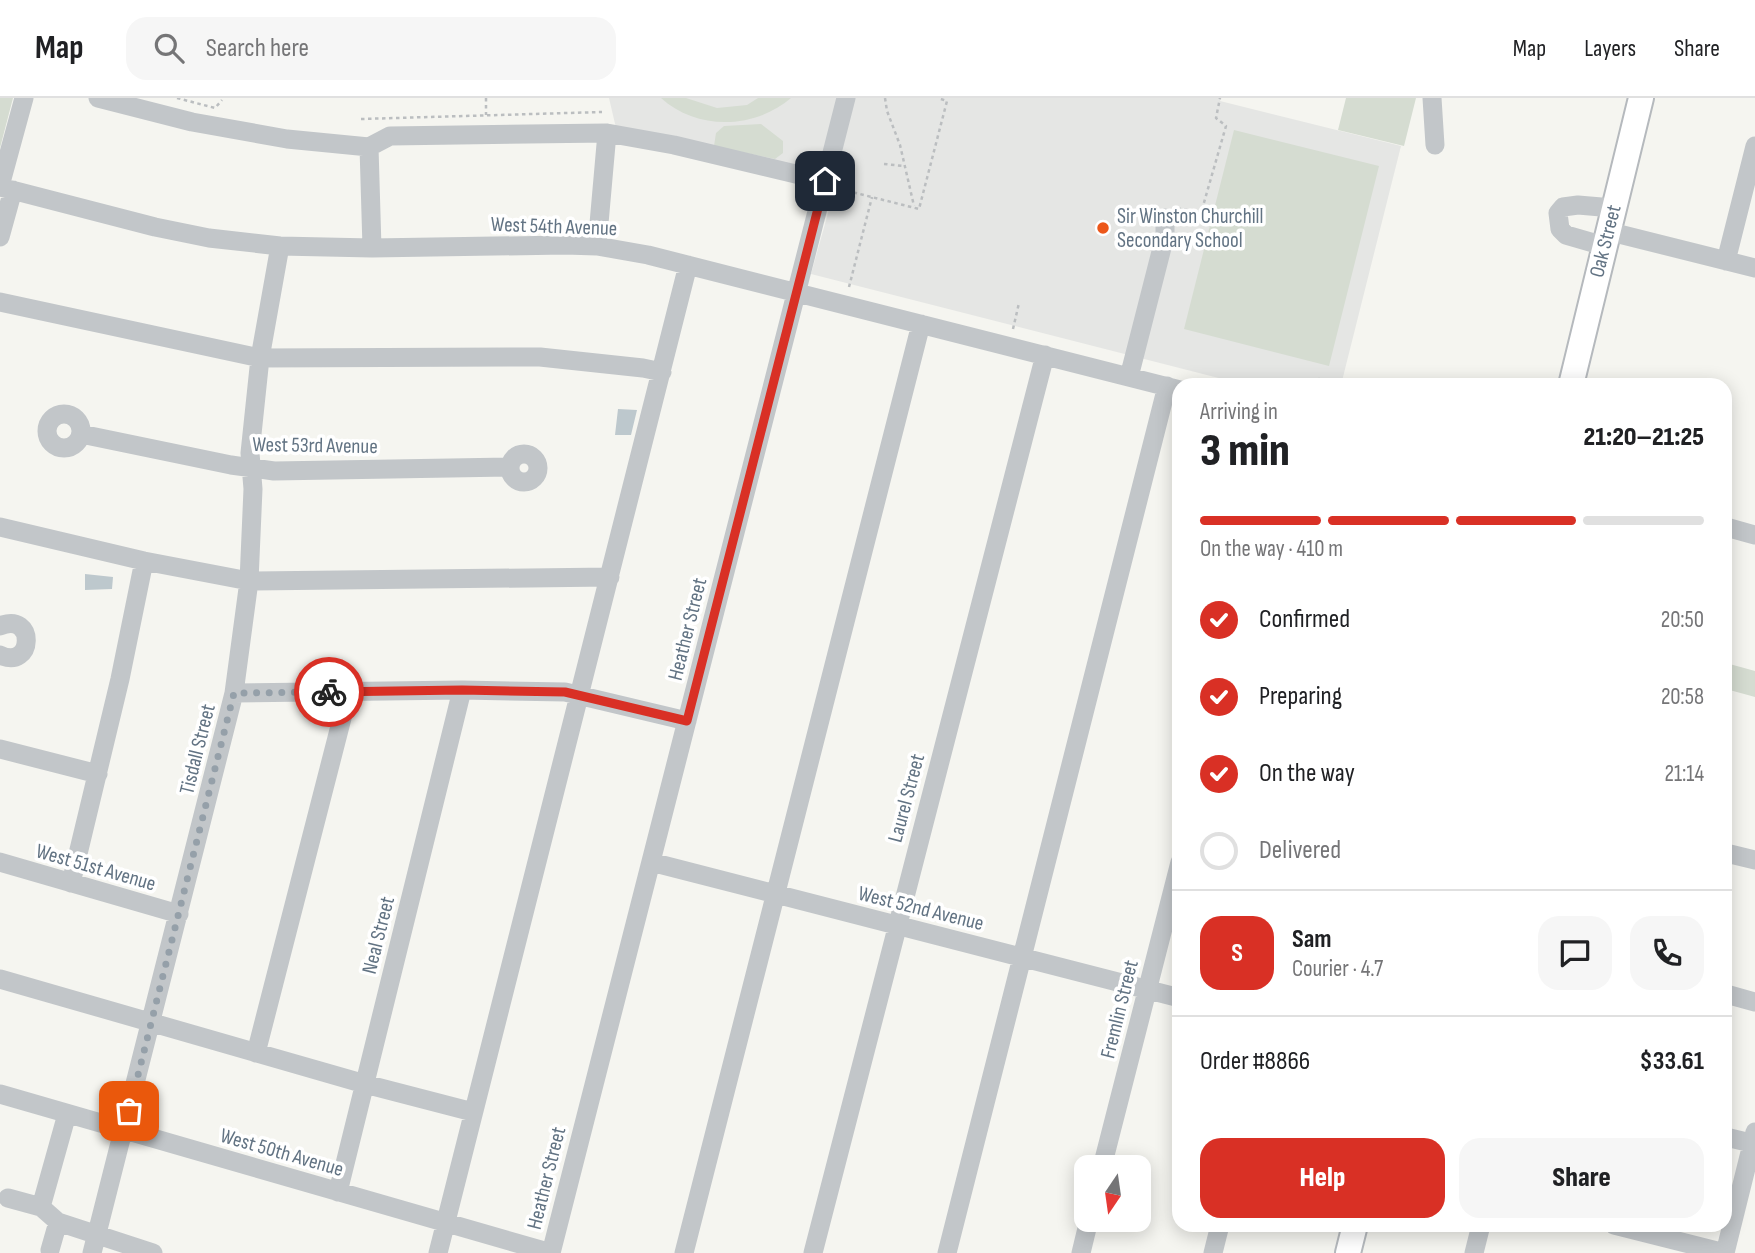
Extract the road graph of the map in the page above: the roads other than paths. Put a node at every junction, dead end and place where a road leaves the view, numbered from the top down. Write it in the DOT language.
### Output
graph roads {
  1 [pos="24,98"];
  2 [pos="98,98"];
  3 [pos="846,98"];
  4 [pos="1432,98"];
  5 [pos="1641,98"];
  6 [pos="607,133"];
  7 [pos="1435,145"];
  8 [pos="1755,146"];
  9 [pos="369,147"];
  10 [pos="832,185"];
  11 [pos="4,188"];
  12 [pos="1165,218"];
  13 [pos="1608,228"];
  14 [pos="0,237"];
  15 [pos="280,246"];
  16 [pos="597,246"];
  17 [pos="372,248"];
  18 [pos="1726,261"];
  19 [pos="688,265"];
  20 [pos="1755,268"];
  21 [pos="796,293"];
  22 [pos="0,302"];
  23 [pos="921,324"];
  24 [pos="1045,355"];
  25 [pos="260,358"];
  26 [pos="662,372"];
  27 [pos="1129,377"];
  28 [pos="1573,378"];
  29 [pos="1172,388"];
  30 [pos="1172,392"];
  31 [pos="81,434"];
  32 [pos="509,467"];
  33 [pos="251,468"];
  34 [pos="0,527"];
  35 [pos="1732,528"];
  36 [pos="1755,534"];
  37 [pos="144,561"];
  38 [pos="610,577"];
  39 [pos="249,582"];
  40 [pos="0,626"];
  41 [pos="0,655"];
  42 [pos="462,690"];
  43 [pos="349,691"];
  44 [pos="234,693"];
  45 [pos="580,694"];
  46 [pos="687,721"];
  47 [pos="0,749"];
  48 [pos="98,774"];
  49 [pos="1732,854"];
  50 [pos="1755,860"];
  51 [pos="0,862"];
  52 [pos="651,862"];
  53 [pos="71,883"];
  54 [pos="1172,893"];
  55 [pos="774,894"];
  56 [pos="178,914"];
  57 [pos="897,925"];
  58 [pos="1023,958"];
  59 [pos="0,979"];
  60 [pos="1147,990"];
  61 [pos="1172,996"];
  62 [pos="1732,996"];
  63 [pos="1755,1002"];
  64 [pos="151,1023"];
  65 [pos="256,1053"];
  66 [pos="365,1084"];
  67 [pos="0,1094"];
  68 [pos="473,1112"];
  69 [pos="67,1114"];
  70 [pos="125,1130"];
  71 [pos="1732,1138"];
  72 [pos="1754,1140"];
  73 [pos="1105,1155"];
  74 [pos="338,1192"];
  75 [pos="8,1198"];
  76 [pos="41,1207"];
  77 [pos="58,1222"];
  78 [pos="447,1224"];
  79 [pos="1732,1226"];
  80 [pos="1086,1232"];
  81 [pos="1218,1232"];
  82 [pos="1353,1232"];
  83 [pos="1479,1232"];
  84 [pos="1642,1232"];
  85 [pos="1730,1232"];
  86 [pos="94,1245"];
  87 [pos="50,1250"];
  88 [pos="153,1253"];
  89 [pos="438,1253"];
  90 [pos="551,1253"];
  91 [pos="684,1253"];
  92 [pos="813,1253"];
  93 [pos="947,1253"];
  94 [pos="1081,1253"];
  95 [pos="1213,1253"];
  96 [pos="1348,1253"];
  97 [pos="1474,1253"];
  98 [pos="1725,1253"];
  1 -- 11 [label="street"];
  2 -- 9 [label="street"];
  3 -- 10 [label="street, Heather Street"];
  4 -- 7 [label="street"];
  5 -- 13 [label="main road, Oak Street"];
  6 -- 9 [label="street"];
  6 -- 10 [label="street"];
  6 -- 16 [label="street"];
  8 -- 18 [label="street"];
  9 -- 17 [label="street"];
  10 -- 21 [label="street, Heather Street"];
  11 -- 14 [label="street"];
  11 -- 15 [label="street, West 54th Avenue"];
  12 -- 27 [label="street"];
  13 -- 18 [label="street"];
  13 -- 28 [label="main road, Oak Street"];
  15 -- 17 [label="street, West 54th Avenue"];
  15 -- 25 [label="street, Tisdall Street"];
  16 -- 17 [label="street, West 54th Avenue"];
  16 -- 19 [label="street, West 54th Avenue"];
  18 -- 20 [label="street"];
  19 -- 21 [label="street, West 54th Avenue"];
  19 -- 26 [label="street"];
  21 -- 23 [label="street, West 54th Avenue"];
  21 -- 46 [label="street, Heather Street"];
  22 -- 25 [label="street"];
  23 -- 24 [label="street, West 54th Avenue"];
  23 -- 55 [label="street"];
  24 -- 27 [label="street, West 54th Avenue"];
  24 -- 57 [label="street, Laurel Street"];
  25 -- 26 [label="street"];
  25 -- 33 [label="street, Tisdall Street"];
  26 -- 38 [label="street"];
  27 -- 29 [label="street, West 54th Avenue"];
  30 -- 58 [label="street"];
  31 -- 33 [label="street, West 53rd Avenue"];
  32 -- 33 [label="street, West 53rd Avenue"];
  33 -- 39 [label="street, Tisdall Street"];
  34 -- 37 [label="street"];
  35 -- 36 [label="street"];
  37 -- 39 [label="street"];
  37 -- 48 [label="street"];
  38 -- 39 [label="street"];
  38 -- 45 [label="street"];
  39 -- 44 [label="street, Tisdall Street"];
  40 -- 41 [label="street"];
  42 -- 43 [label="street"];
  42 -- 45 [label="street"];
  42 -- 66 [label="street, Neal Street"];
  43 -- 44 [label="street"];
  43 -- 65 [label="street"];
  44 -- 56 [label="street, Tisdall Street"];
  45 -- 46 [label="street"];
  45 -- 68 [label="street"];
  46 -- 52 [label="street, Heather Street"];
  47 -- 48 [label="street"];
  48 -- 53 [label="street"];
  49 -- 50 [label="street"];
  51 -- 53 [label="street, West 51st Avenue"];
  52 -- 55 [label="street, West 52nd Avenue"];
  52 -- 90 [label="street, Heather Street"];
  53 -- 56 [label="street, West 51st Avenue"];
  54 -- 60 [label="street, Fremlin Street"];
  55 -- 57 [label="street, West 52nd Avenue"];
  55 -- 91 [label="street"];
  56 -- 64 [label="street, Tisdall Street"];
  57 -- 58 [label="street, West 52nd Avenue"];
  57 -- 92 [label="street, Laurel Street"];
  58 -- 60 [label="street, West 52nd Avenue"];
  58 -- 93 [label="street"];
  59 -- 64 [label="street"];
  60 -- 61 [label="street, West 52nd Avenue"];
  60 -- 73 [label="street, Fremlin Street"];
  62 -- 63 [label="street"];
  64 -- 65 [label="street"];
  64 -- 70 [label="street, Tisdall Street"];
  65 -- 66 [label="street"];
  66 -- 68 [label="street"];
  66 -- 74 [label="street, Neal Street"];
  67 -- 69 [label="street, West 50th Avenue"];
  68 -- 78 [label="street"];
  69 -- 70 [label="street, West 50th Avenue"];
  69 -- 76 [label="street"];
  70 -- 74 [label="street, West 50th Avenue"];
  70 -- 86 [label="street, Tisdall Street"];
  71 -- 72 [label="street"];
  72 -- 79 [label="street"];
  74 -- 78 [label="street, West 50th Avenue"];
  75 -- 76 [label="street"];
  76 -- 77 [label="street"];
  77 -- 86 [label="street"];
  77 -- 87 [label="street"];
  78 -- 89 [label="street"];
  78 -- 90 [label="street, West 50th Avenue"];
  80 -- 94 [label="street"];
  81 -- 95 [label="street"];
  82 -- 96 [label="main road"];
  83 -- 97 [label="street"];
  84 -- 98 [label="street"];
  85 -- 98 [label="street"];
  86 -- 88 [label="street"];
}
